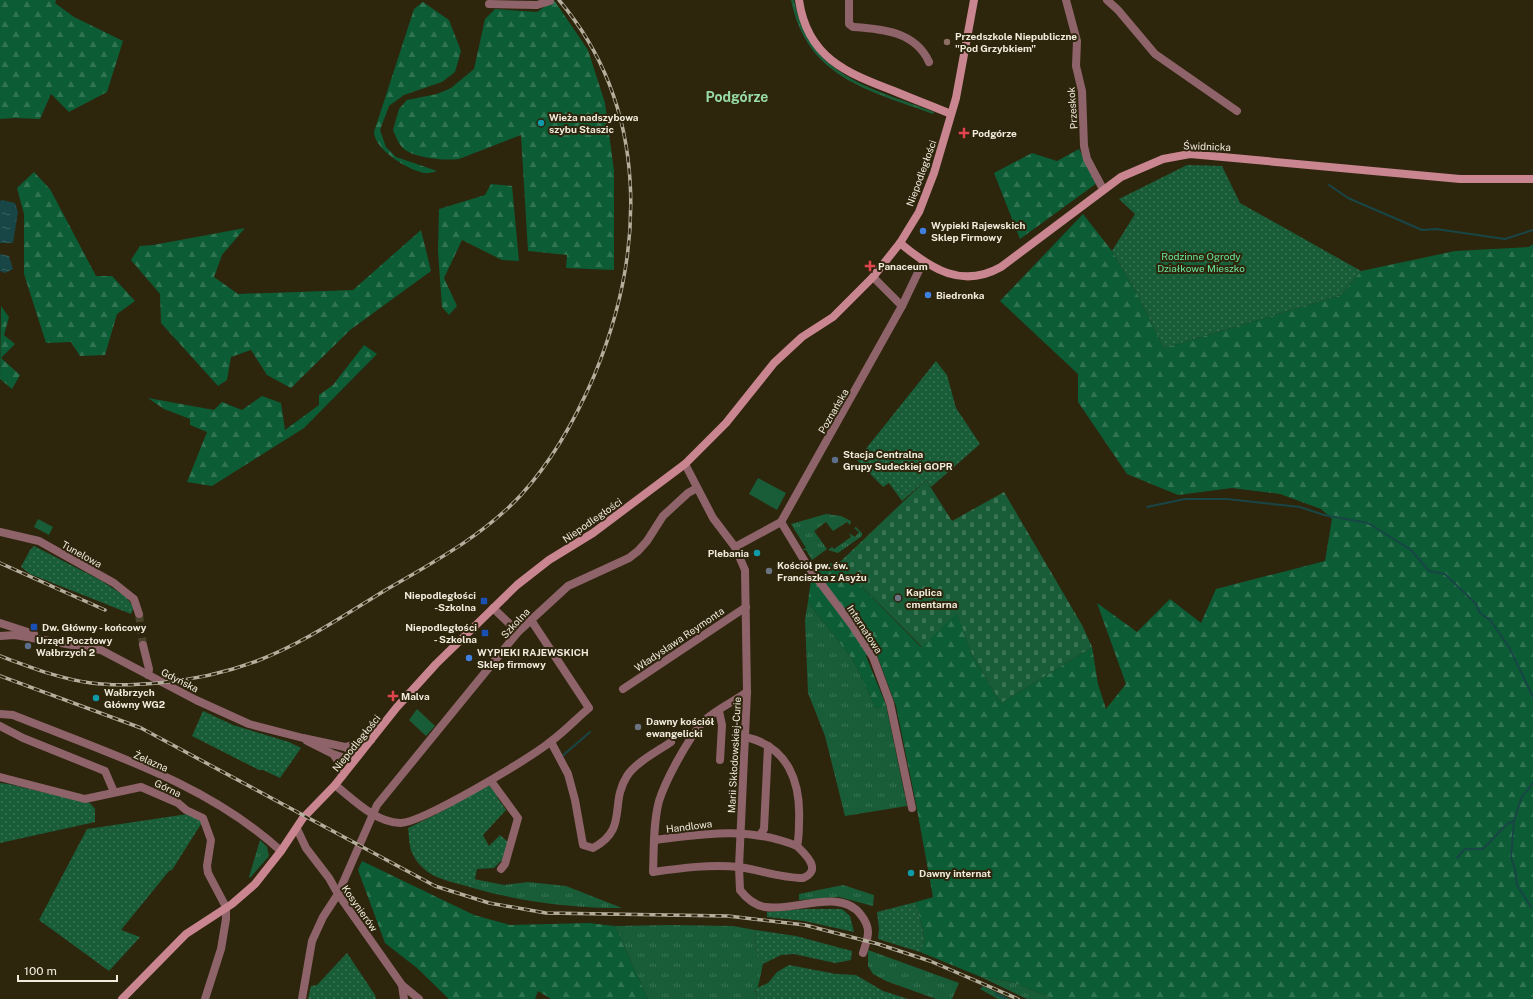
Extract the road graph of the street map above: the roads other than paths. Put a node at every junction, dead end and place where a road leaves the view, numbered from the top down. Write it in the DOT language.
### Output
graph roads {
  1 [pos="799,0"];
  2 [pos="849,0"];
  3 [pos="974,0"];
  4 [pos="1066,0"];
  5 [pos="1107,0"];
  6 [pos="550,1"];
  7 [pos="490,4"];
  8 [pos="929,62"];
  9 [pos="1237,111"];
  10 [pos="951,114"];
  11 [pos="1533,179"];
  12 [pos="1103,189"];
  13 [pos="900,243"];
  14 [pos="923,262"];
  15 [pos="874,277"];
  16 [pos="902,306"];
  17 [pos="685,464"];
  18 [pos="696,488"];
  19 [pos="781,522"];
  20 [pos="0,532"];
  21 [pos="736,548"];
  22 [pos="746,607"];
  23 [pos="493,608"];
  24 [pos="139,614"];
  25 [pos="531,620"];
  26 [pos="0,623"];
  27 [pos="518,632"];
  28 [pos="0,636"];
  29 [pos="48,640"];
  30 [pos="143,645"];
  31 [pos="148,675"];
  32 [pos="623,689"];
  33 [pos="747,692"];
  34 [pos="719,711"];
  35 [pos="0,714"];
  36 [pos="0,726"];
  37 [pos="745,737"];
  38 [pos="303,738"];
  39 [pos="371,740"];
  40 [pos="551,742"];
  41 [pos="671,742"];
  42 [pos="768,746"];
  43 [pos="345,747"];
  44 [pos="333,754"];
  45 [pos="356,759"];
  46 [pos="720,760"];
  47 [pos="342,776"];
  48 [pos="0,777"];
  49 [pos="491,781"];
  50 [pos="335,786"];
  51 [pos="114,792"];
  52 [pos="912,808"];
  53 [pos="372,813"];
  54 [pos="297,829"];
  55 [pos="741,832"];
  56 [pos="760,835"];
  57 [pos="654,840"];
  58 [pos="797,846"];
  59 [pos="281,851"];
  60 [pos="739,867"];
  61 [pos="501,870"];
  62 [pos="338,894"];
  63 [pos="226,908"];
  64 [pos="863,953"];
  65 [pos="402,985"];
  66 [pos="122,999"];
  67 [pos="206,999"];
  68 [pos="302,999"];
  69 [pos="404,999"];
  70 [pos="419,999"];
  1 -- 10 [label="main road"];
  2 -- 8 [label="street"];
  3 -- 10 [label="main road, Niepodległości"];
  4 -- 12 [label="street, Przeskok"];
  5 -- 9 [label="street"];
  6 -- 7 [label="street"];
  10 -- 13 [label="main road, Niepodległości"];
  11 -- 12 [label="main road, Świdnicka"];
  12 -- 14 [label="main road, Świdnicka"];
  13 -- 14 [label="main road, Świdnicka"];
  13 -- 15 [label="main road, Niepodległości"];
  14 -- 16 [label="street, Poznańska"];
  15 -- 16 [label="street"];
  15 -- 17 [label="main road, Niepodległości"];
  16 -- 19 [label="street, Poznańska"];
  17 -- 18 [label="street, Marii Skłodowskiej-Curie"];
  17 -- 23 [label="main road, Niepodległości"];
  18 -- 21 [label="street, Marii Skłodowskiej-Curie"];
  18 -- 25 [label="street, Szkolna"];
  19 -- 21 [label="street"];
  19 -- 52 [label="street, Internatowa"];
  20 -- 24 [label="street, Tunelowa"];
  21 -- 22 [label="street, Marii Skłodowskiej-Curie"];
  22 -- 32 [label="street, Władysława Reymonta"];
  22 -- 33 [label="street, Marii Skłodowskiej-Curie"];
  23 -- 27 [label="street"];
  23 -- 39 [label="main road, Niepodległości"];
  25 -- 27 [label="street, Szkolna"];
  25 -- 40 [label="street"];
  26 -- 29 [label="street, Gdyńska"];
  27 -- 53 [label="street, Szkolna"];
  28 -- 29 [label="street, Gdyńska"];
  29 -- 31 [label="street, Gdyńska"];
  30 -- 31 [label="street"];
  31 -- 38 [label="street, Gdyńska"];
  33 -- 34 [label="street"];
  33 -- 37 [label="street, Marii Skłodowskiej-Curie"];
  34 -- 46 [label="street"];
  34 -- 57 [label="street"];
  35 -- 59 [label="street, Żelazna"];
  36 -- 51 [label="street"];
  37 -- 42 [label="street"];
  37 -- 55 [label="street, Marii Skłodowskiej-Curie"];
  38 -- 43 [label="street, Gdyńska"];
  38 -- 44 [label="street, Gdyńska"];
  39 -- 43 [label="street, Gdyńska"];
  39 -- 45 [label="main road, Niepodległości"];
  40 -- 41 [label="street"];
  40 -- 49 [label="street"];
  42 -- 56 [label="street"];
  42 -- 58 [label="street"];
  43 -- 45 [label="street, Gdyńska"];
  44 -- 45 [label="street, Gdyńska"];
  44 -- 47 [label="street"];
  45 -- 47 [label="main road, Niepodległości"];
  47 -- 50 [label="main road, Niepodległości"];
  48 -- 51 [label="street"];
  49 -- 53 [label="street"];
  49 -- 61 [label="street"];
  50 -- 53 [label="street"];
  50 -- 54 [label="main road, Niepodległości"];
  51 -- 63 [label="street, Górna"];
  53 -- 62 [label="street, Szkolna"];
  54 -- 59 [label="main road, Niepodległości"];
  54 -- 62 [label="street, Kosynierów"];
  55 -- 56 [label="street, Handlowa"];
  55 -- 57 [label="street, Handlowa"];
  55 -- 60 [label="street, Marii Skłodowskiej-Curie"];
  56 -- 58 [label="street, Handlowa"];
  57 -- 60 [label="street"];
  58 -- 60 [label="street"];
  59 -- 63 [label="main road, Niepodległości"];
  60 -- 64 [label="street, Marii Skłodowskiej-Curie"];
  62 -- 65 [label="street, Kosynierów"];
  62 -- 68 [label="street, Szkolna"];
  63 -- 66 [label="main road, Niepodległości"];
  63 -- 67 [label="street"];
  65 -- 69 [label="street, Kosynierów"];
  65 -- 70 [label="street"];
}
